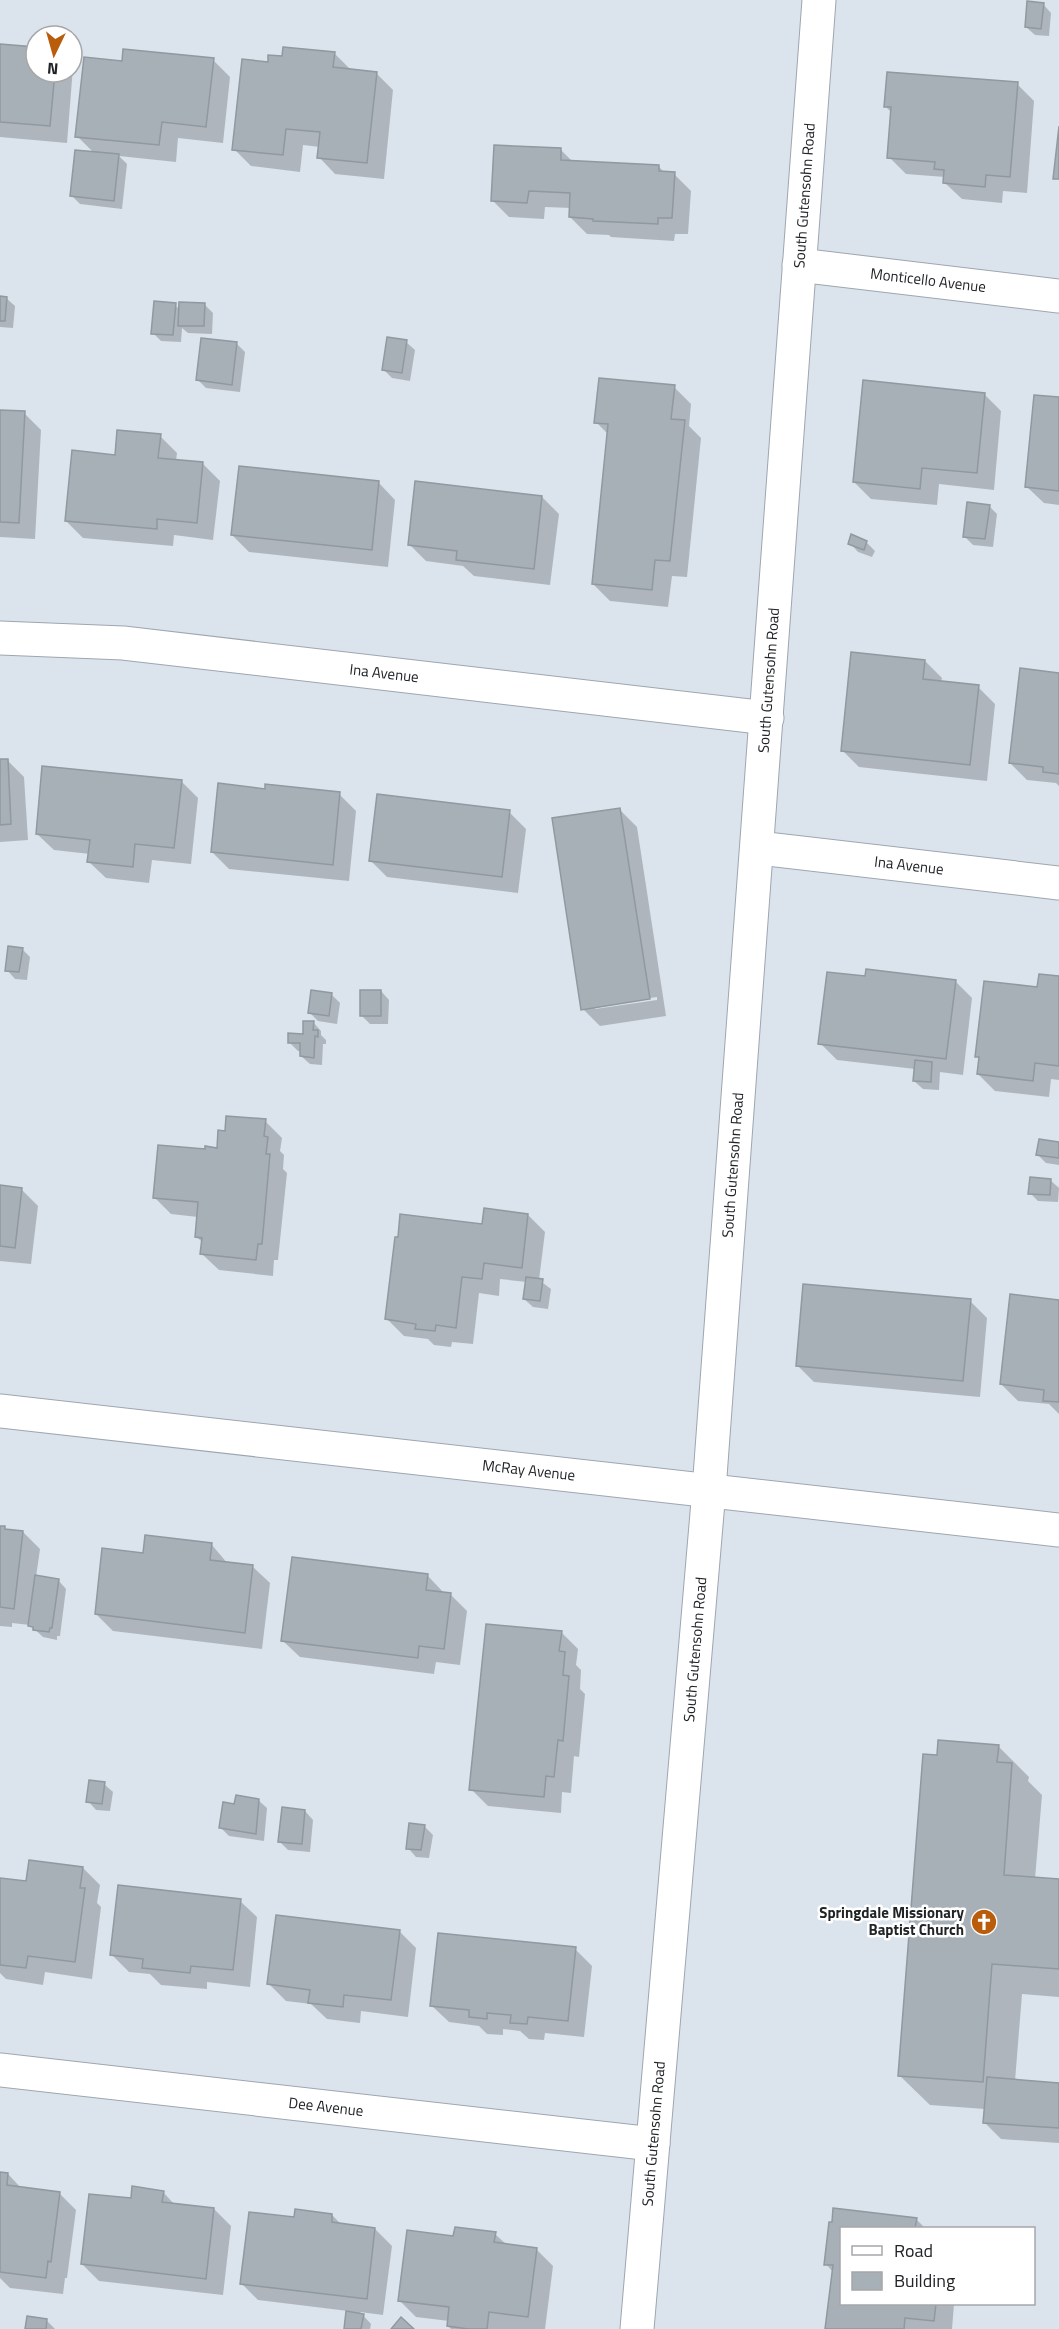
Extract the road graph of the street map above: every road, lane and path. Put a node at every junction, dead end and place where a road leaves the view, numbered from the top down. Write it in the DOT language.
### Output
graph roads {
  1 [pos="819,0"];
  2 [pos="799,265"];
  3 [pos="1059,296"];
  4 [pos="0,638"];
  5 [pos="767,718"];
  6 [pos="758,848"];
  7 [pos="1059,883"];
  8 [pos="0,1411"];
  9 [pos="708,1490"];
  10 [pos="1059,1530"];
  11 [pos="0,2070"];
  12 [pos="653,2144"];
  13 [pos="637,2329"];
  1 -- 2 [label="street, South Gutensohn Road"];
  2 -- 3 [label="street, Monticello Avenue"];
  2 -- 5 [label="street, South Gutensohn Road"];
  4 -- 5 [label="street, Ina Avenue"];
  5 -- 6 [label="street, South Gutensohn Road"];
  6 -- 7 [label="street, Ina Avenue"];
  6 -- 9 [label="street, South Gutensohn Road"];
  8 -- 9 [label="street, McRay Avenue"];
  9 -- 10 [label="street, McRay Avenue"];
  9 -- 12 [label="street, South Gutensohn Road"];
  11 -- 12 [label="street, Dee Avenue"];
  12 -- 13 [label="street, South Gutensohn Road"];
}
